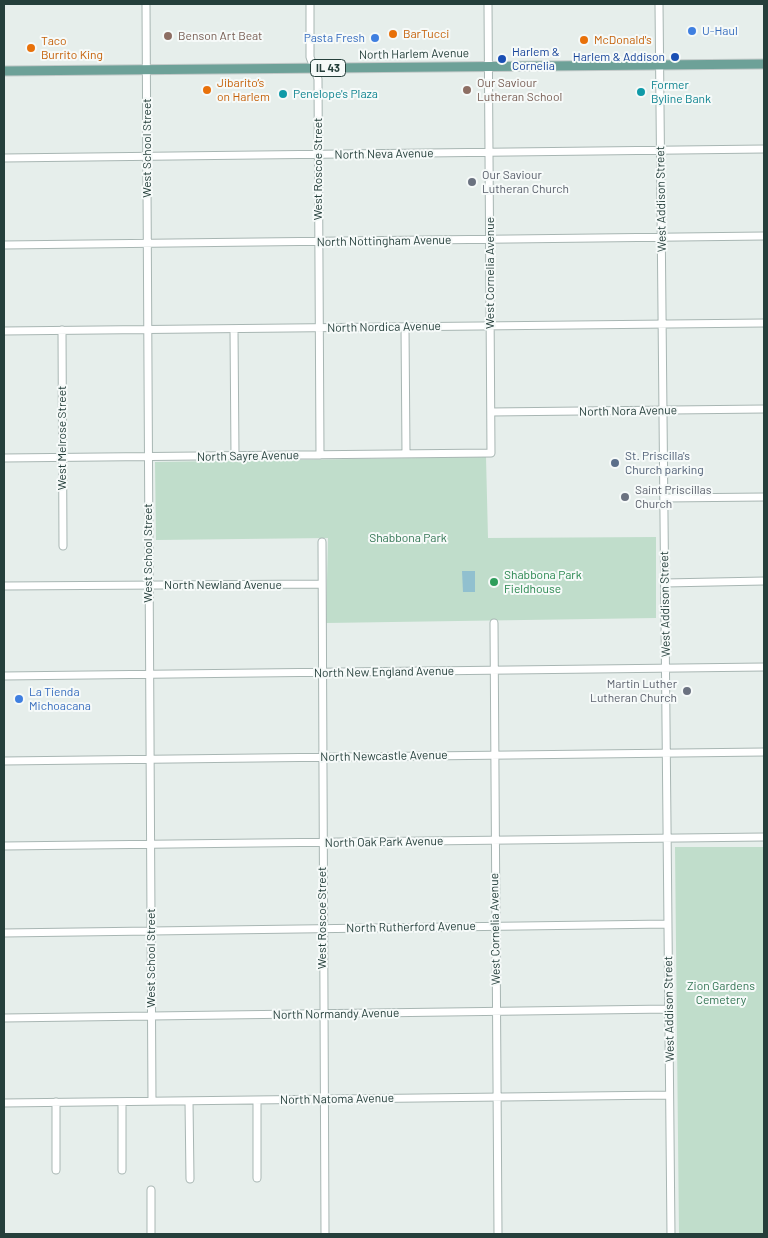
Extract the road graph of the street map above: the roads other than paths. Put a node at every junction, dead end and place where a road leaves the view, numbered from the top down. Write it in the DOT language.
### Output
graph roads {
  1 [pos="146,4"];
  2 [pos="310,4"];
  3 [pos="488,4"];
  4 [pos="660,4"];
  5 [pos="660,64"];
  6 [pos="764,64"];
  7 [pos="489,66"];
  8 [pos="314,68"];
  9 [pos="146,70"];
  10 [pos="4,71"];
  11 [pos="764,149"];
  12 [pos="661,150"];
  13 [pos="490,152"];
  14 [pos="318,154"];
  15 [pos="147,156"];
  16 [pos="4,158"];
  17 [pos="764,236"];
  18 [pos="662,238"];
  19 [pos="490,240"];
  20 [pos="319,241"];
  21 [pos="147,243"];
  22 [pos="4,244"];
  23 [pos="764,323"];
  24 [pos="662,324"];
  25 [pos="490,326"];
  26 [pos="405,327"];
  27 [pos="320,328"];
  28 [pos="234,329"];
  29 [pos="62,330"];
  30 [pos="148,330"];
  31 [pos="4,331"];
  32 [pos="764,410"];
  33 [pos="663,411"];
  34 [pos="491,412"];
  35 [pos="491,453"];
  36 [pos="406,454"];
  37 [pos="320,455"];
  38 [pos="235,456"];
  39 [pos="148,457"];
  40 [pos="4,458"];
  41 [pos="62,458"];
  42 [pos="764,497"];
  43 [pos="664,498"];
  44 [pos="322,542"];
  45 [pos="62,546"];
  46 [pos="665,582"];
  47 [pos="764,582"];
  48 [pos="321,584"];
  49 [pos="148,585"];
  50 [pos="4,586"];
  51 [pos="494,623"];
  52 [pos="764,667"];
  53 [pos="665,669"];
  54 [pos="494,671"];
  55 [pos="321,673"];
  56 [pos="149,675"];
  57 [pos="4,676"];
  58 [pos="764,752"];
  59 [pos="666,753"];
  60 [pos="494,755"];
  61 [pos="322,757"];
  62 [pos="149,759"];
  63 [pos="4,761"];
  64 [pos="764,837"];
  65 [pos="667,838"];
  66 [pos="494,840"];
  67 [pos="322,842"];
  68 [pos="150,844"];
  69 [pos="4,846"];
  70 [pos="668,924"];
  71 [pos="495,926"];
  72 [pos="322,928"];
  73 [pos="150,931"];
  74 [pos="4,933"];
  75 [pos="668,1010"];
  76 [pos="496,1012"];
  77 [pos="323,1014"];
  78 [pos="151,1016"];
  79 [pos="4,1018"];
  80 [pos="669,1096"];
  81 [pos="497,1097"];
  82 [pos="324,1099"];
  83 [pos="257,1100"];
  84 [pos="152,1101"];
  85 [pos="189,1101"];
  86 [pos="56,1102"];
  87 [pos="122,1102"];
  88 [pos="4,1103"];
  89 [pos="56,1170"];
  90 [pos="122,1170"];
  91 [pos="257,1178"];
  92 [pos="190,1179"];
  93 [pos="151,1190"];
  94 [pos="151,1234"];
  95 [pos="325,1234"];
  96 [pos="498,1234"];
  97 [pos="671,1234"];
  1 -- 9 [label="street, West School Street"];
  2 -- 8 [label="street, West Roscoe Street"];
  3 -- 7 [label="street, West Cornelia Avenue"];
  4 -- 5 [label="street, West Addison Street"];
  5 -- 6 [label="main road, North Harlem Avenue / IL 43"];
  5 -- 7 [label="main road, North Harlem Avenue / IL 43"];
  5 -- 12 [label="street, West Addison Street"];
  7 -- 8 [label="main road, North Harlem Avenue / IL 43"];
  7 -- 13 [label="street, West Cornelia Avenue"];
  8 -- 9 [label="main road, North Harlem Avenue / IL 43"];
  8 -- 14 [label="street, West Roscoe Street"];
  9 -- 10 [label="main road, North Harlem Avenue / IL 43"];
  9 -- 15 [label="street, West School Street"];
  11 -- 12 [label="street, North Neva Avenue"];
  12 -- 13 [label="street, North Neva Avenue"];
  12 -- 18 [label="street, West Addison Street"];
  13 -- 14 [label="street, North Neva Avenue"];
  13 -- 19 [label="street, West Cornelia Avenue"];
  14 -- 15 [label="street, North Neva Avenue"];
  14 -- 20 [label="street, West Roscoe Street"];
  15 -- 16 [label="street, North Neva Avenue"];
  15 -- 21 [label="street, West School Street"];
  17 -- 18 [label="street, North Nottingham Avenue"];
  18 -- 19 [label="street, North Nottingham Avenue"];
  18 -- 24 [label="street, West Addison Street"];
  19 -- 20 [label="street, North Nottingham Avenue"];
  19 -- 25 [label="street, West Cornelia Avenue"];
  20 -- 21 [label="street, North Nottingham Avenue"];
  20 -- 27 [label="street, West Roscoe Street"];
  21 -- 22 [label="street, North Nottingham Avenue"];
  21 -- 30 [label="street, West School Street"];
  23 -- 24 [label="street, North Nordica Avenue"];
  24 -- 25 [label="street, North Nordica Avenue"];
  24 -- 33 [label="street, West Addison Street"];
  25 -- 26 [label="street, North Nordica Avenue"];
  25 -- 34 [label="street, West Cornelia Avenue"];
  26 -- 27 [label="street, North Nordica Avenue"];
  26 -- 36 [label="street"];
  27 -- 28 [label="street, North Nordica Avenue"];
  27 -- 37 [label="street, West Roscoe Street"];
  28 -- 30 [label="street, North Nordica Avenue"];
  28 -- 38 [label="street"];
  29 -- 30 [label="street, North Nordica Avenue"];
  29 -- 31 [label="street, North Nordica Avenue"];
  29 -- 41 [label="street, West Melrose Street"];
  30 -- 39 [label="street, West School Street"];
  32 -- 33 [label="street, North Nora Avenue"];
  33 -- 34 [label="street, North Nora Avenue"];
  33 -- 43 [label="street, West Addison Street"];
  34 -- 35 [label="street, West Cornelia Avenue"];
  35 -- 36 [label="street, North Sayre Avenue"];
  36 -- 37 [label="street, North Sayre Avenue"];
  37 -- 38 [label="street, North Sayre Avenue"];
  38 -- 39 [label="street, North Sayre Avenue"];
  39 -- 41 [label="street, North Sayre Avenue"];
  39 -- 49 [label="street, West School Street"];
  40 -- 41 [label="street, North Sayre Avenue"];
  41 -- 45 [label="street, West Melrose Street"];
  42 -- 43 [label="street"];
  43 -- 46 [label="street, West Addison Street"];
  44 -- 48 [label="street, West Roscoe Street"];
  46 -- 47 [label="street"];
  46 -- 53 [label="street, West Addison Street"];
  48 -- 49 [label="street, North Newland Avenue"];
  48 -- 55 [label="street, West Roscoe Street"];
  49 -- 50 [label="street, North Newland Avenue"];
  49 -- 56 [label="street, West School Street"];
  51 -- 54 [label="street, West Cornelia Avenue"];
  52 -- 53 [label="street, North New England Avenue"];
  53 -- 54 [label="street, North New England Avenue"];
  53 -- 59 [label="street, West Addison Street"];
  54 -- 55 [label="street, North New England Avenue"];
  54 -- 60 [label="street, West Cornelia Avenue"];
  55 -- 56 [label="street, North New England Avenue"];
  55 -- 61 [label="street, West Roscoe Street"];
  56 -- 57 [label="street, North New England Avenue"];
  56 -- 62 [label="street, West School Street"];
  58 -- 59 [label="street, North Newcastle Avenue"];
  59 -- 60 [label="street, North Newcastle Avenue"];
  59 -- 65 [label="street, West Addison Street"];
  60 -- 61 [label="street, North Newcastle Avenue"];
  60 -- 66 [label="street, West Cornelia Avenue"];
  61 -- 62 [label="street, North Newcastle Avenue"];
  61 -- 67 [label="street, West Roscoe Street"];
  62 -- 63 [label="street, North Newcastle Avenue"];
  62 -- 68 [label="street, West School Street"];
  64 -- 65 [label="street, North Oak Park Avenue"];
  65 -- 66 [label="street, North Oak Park Avenue"];
  65 -- 70 [label="street, West Addison Street"];
  66 -- 67 [label="street, North Oak Park Avenue"];
  66 -- 71 [label="street, West Cornelia Avenue"];
  67 -- 68 [label="street, North Oak Park Avenue"];
  67 -- 72 [label="street, West Roscoe Street"];
  68 -- 69 [label="street, North Oak Park Avenue"];
  68 -- 73 [label="street, West School Street"];
  70 -- 71 [label="street, North Rutherford Avenue"];
  70 -- 75 [label="street, West Addison Street"];
  71 -- 72 [label="street, North Rutherford Avenue"];
  71 -- 76 [label="street, West Cornelia Avenue"];
  72 -- 73 [label="street, North Rutherford Avenue"];
  72 -- 77 [label="street, West Roscoe Street"];
  73 -- 74 [label="street, North Rutherford Avenue"];
  73 -- 78 [label="street, West School Street"];
  75 -- 76 [label="street, North Normandy Avenue"];
  75 -- 80 [label="street, West Addison Street"];
  76 -- 77 [label="street, North Normandy Avenue"];
  76 -- 81 [label="street, West Cornelia Avenue"];
  77 -- 78 [label="street, North Normandy Avenue"];
  77 -- 82 [label="street, West Roscoe Street"];
  78 -- 79 [label="street, North Normandy Avenue"];
  78 -- 84 [label="street, West School Street"];
  80 -- 81 [label="street, North Natoma Avenue"];
  80 -- 97 [label="street, West Addison Street"];
  81 -- 82 [label="street, North Natoma Avenue"];
  81 -- 96 [label="street, West Cornelia Avenue"];
  82 -- 83 [label="street, North Natoma Avenue"];
  82 -- 95 [label="street, West Roscoe Street"];
  83 -- 85 [label="street, North Natoma Avenue"];
  83 -- 91 [label="street"];
  84 -- 85 [label="street, North Natoma Avenue"];
  84 -- 87 [label="street, North Natoma Avenue"];
  85 -- 92 [label="street"];
  86 -- 87 [label="street, North Natoma Avenue"];
  86 -- 88 [label="street, North Natoma Avenue"];
  86 -- 89 [label="street"];
  87 -- 90 [label="street"];
  93 -- 94 [label="street"];
}
